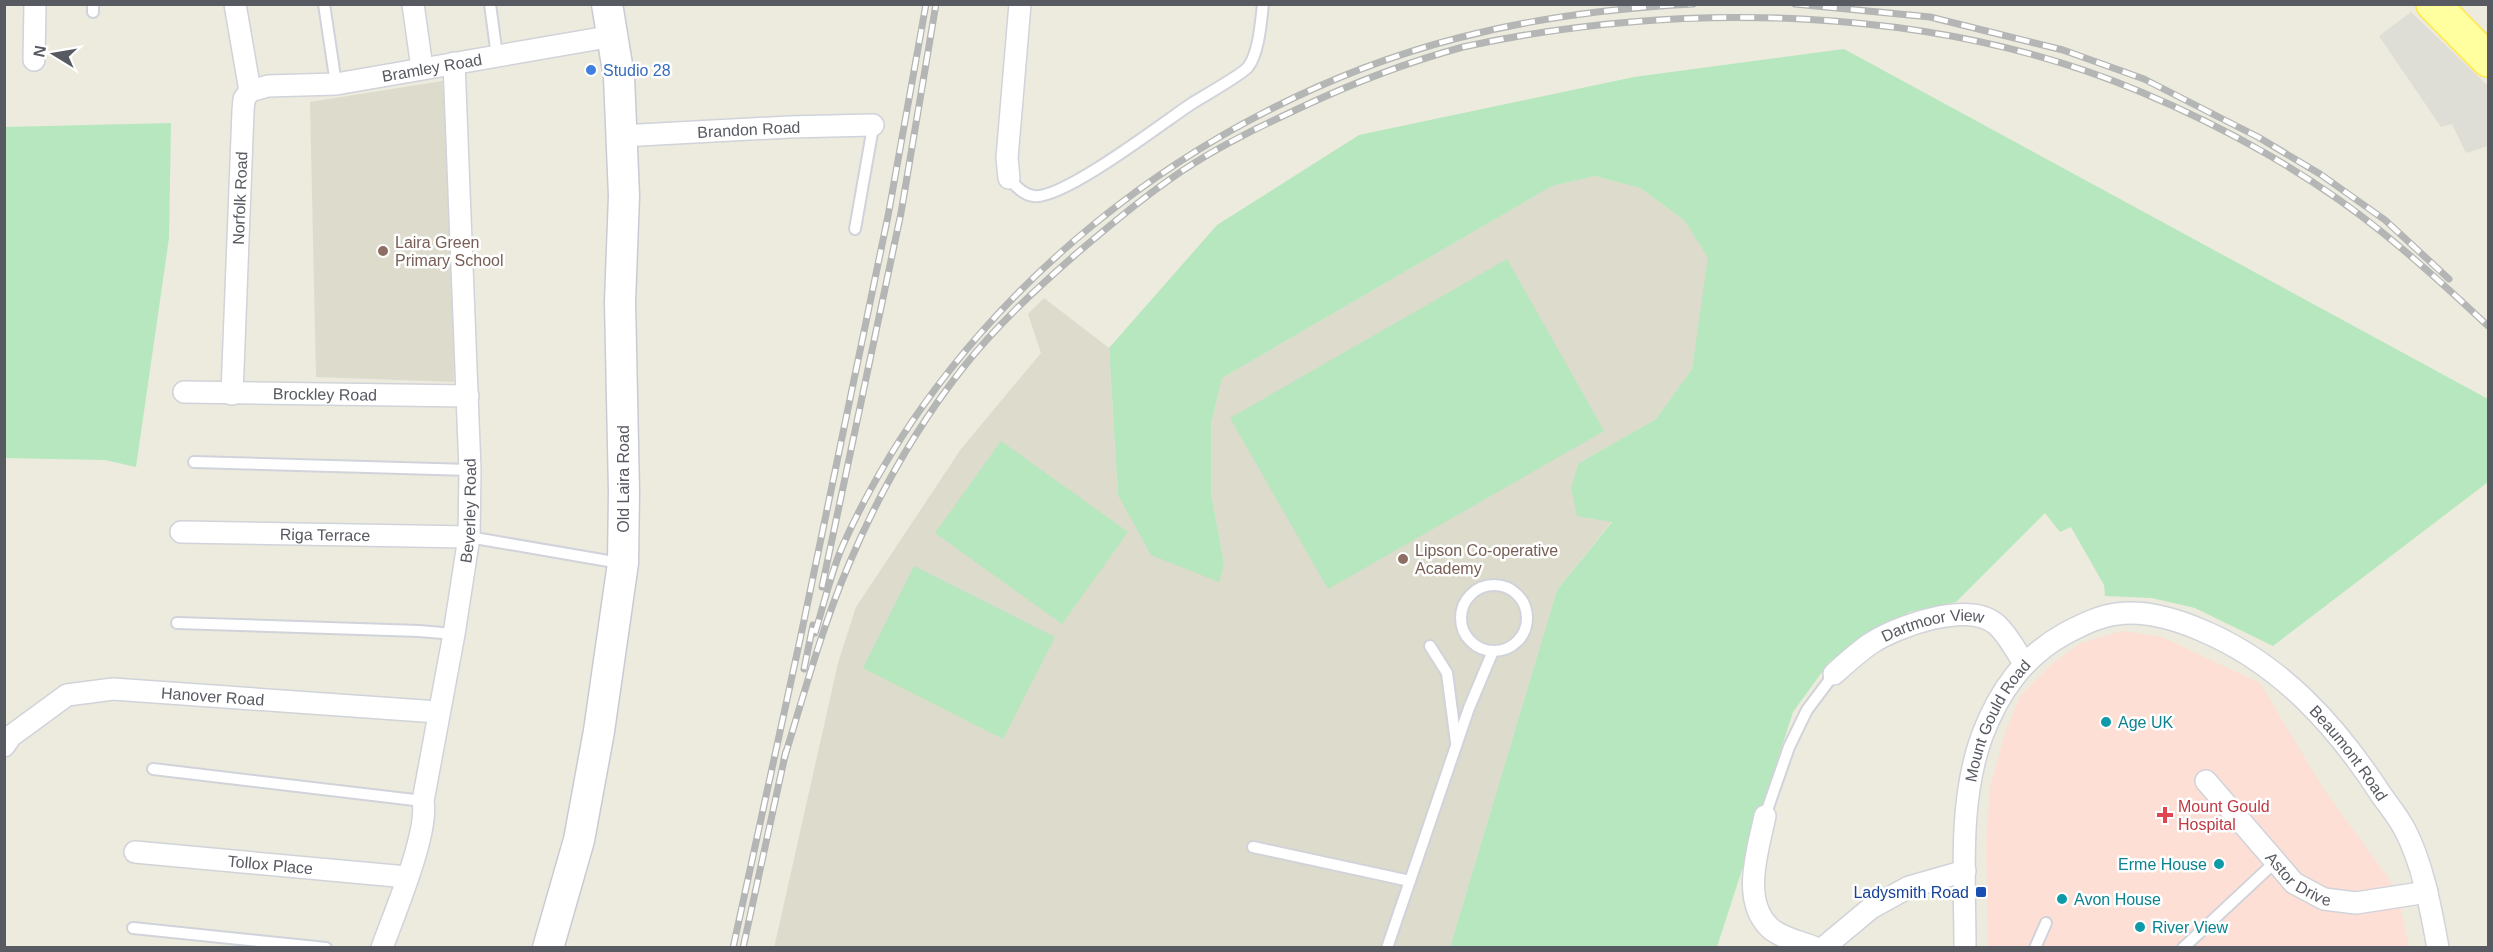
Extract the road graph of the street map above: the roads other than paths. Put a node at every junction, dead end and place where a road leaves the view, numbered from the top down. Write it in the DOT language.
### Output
graph roads {
  1 [pos="35,4"];
  2 [pos="235,4"];
  3 [pos="324,4"];
  4 [pos="413,4"];
  5 [pos="490,4"];
  6 [pos="607,4"];
  7 [pos="1020,4"];
  8 [pos="1263,4"];
  9 [pos="2433,4"];
  10 [pos="2464,4"];
  11 [pos="2488,29"];
  12 [pos="613,36"];
  13 [pos="497,56"];
  14 [pos="34,60"];
  15 [pos="2488,60"];
  16 [pos="454,63"];
  17 [pos="422,68"];
  18 [pos="336,84"];
  19 [pos="250,91"];
  20 [pos="873,126"];
  21 [pos="621,136"];
  22 [pos="1009,178"];
  23 [pos="855,230"];
  24 [pos="184,392"];
  25 [pos="232,394"];
  26 [pos="468,396"];
  27 [pos="194,462"];
  28 [pos="470,470"];
  29 [pos="181,531"];
  30 [pos="469,537"];
  31 [pos="623,563"];
  32 [pos="2178,621"];
  33 [pos="177,623"];
  34 [pos="454,634"];
  35 [pos="1430,646"];
  36 [pos="1493,651"];
  37 [pos="2024,663"];
  38 [pos="1834,674"];
  39 [pos="438,712"];
  40 [pos="4,746"];
  41 [pos="1456,746"];
  42 [pos="153,769"];
  43 [pos="2206,781"];
  44 [pos="423,801"];
  45 [pos="1765,816"];
  46 [pos="1253,847"];
  47 [pos="135,852"];
  48 [pos="2274,862"];
  49 [pos="1965,871"];
  50 [pos="407,877"];
  51 [pos="1410,881"];
  52 [pos="2427,892"];
  53 [pos="2046,923"];
  54 [pos="133,928"];
  55 [pos="326,948"];
  56 [pos="382,948"];
  57 [pos="548,948"];
  58 [pos="1388,948"];
  59 [pos="1816,948"];
  60 [pos="1823,948"];
  61 [pos="1965,948"];
  62 [pos="2036,948"];
  63 [pos="2183,948"];
  64 [pos="2438,948"];
  1 -- 14 [label="street"];
  2 -- 19 [label="street, Norfolk Road"];
  3 -- 18 [label="lane"];
  4 -- 17 [label="street"];
  5 -- 13 [label="lane"];
  6 -- 12 [label="main road, Old Laira Road"];
  7 -- 22 [label="street"];
  8 -- 22 [label="lane"];
  9 -- 15 [label="main road"];
  10 -- 11 [label="main road"];
  12 -- 13 [label="street, Bramley Road"];
  12 -- 21 [label="main road, Old Laira Road"];
  13 -- 16 [label="street, Bramley Road"];
  16 -- 17 [label="street, Bramley Road"];
  16 -- 26 [label="street, Beverley Road"];
  17 -- 18 [label="street, Bramley Road"];
  18 -- 19 [label="street, Bramley Road"];
  19 -- 25 [label="street, Norfolk Road"];
  20 -- 21 [label="street, Brandon Road"];
  20 -- 23 [label="lane"];
  21 -- 31 [label="main road, Old Laira Road"];
  24 -- 25 [label="street, Brockley Road"];
  25 -- 26 [label="street, Brockley Road"];
  26 -- 28 [label="street, Beverley Road"];
  27 -- 28 [label="lane"];
  28 -- 30 [label="street, Beverley Road"];
  29 -- 30 [label="street, Riga Terrace"];
  30 -- 31 [label="lane"];
  30 -- 34 [label="street, Beverley Road"];
  31 -- 57 [label="main road, Old Laira Road"];
  32 -- 37 [label="street, Mount Gould Road"];
  32 -- 52 [label="street, Beaumont Road"];
  33 -- 34 [label="lane"];
  34 -- 39 [label="street, Beverley Road"];
  35 -- 41 [label="lane"];
  36 -- 36 [label="lane"];
  36 -- 41 [label="lane"];
  37 -- 38 [label="street, Dartmoor View"];
  37 -- 49 [label="street, Mount Gould Road"];
  38 -- 45 [label="lane"];
  39 -- 40 [label="street, Hanover Road"];
  39 -- 44 [label="street, Beverley Road"];
  41 -- 51 [label="lane"];
  42 -- 44 [label="lane"];
  43 -- 48 [label="street, Astor Drive"];
  44 -- 50 [label="street, Beverley Road"];
  45 -- 59 [label="street"];
  46 -- 51 [label="lane"];
  47 -- 50 [label="street, Tollox Place"];
  48 -- 52 [label="street, Astor Drive"];
  48 -- 63 [label="lane"];
  49 -- 60 [label="street"];
  49 -- 61 [label="street, Mount Gould Road"];
  50 -- 56 [label="street, Beverley Road"];
  51 -- 58 [label="lane"];
  52 -- 64 [label="street, Beaumont Road"];
  53 -- 62 [label="lane"];
  54 -- 55 [label="lane"];
}
